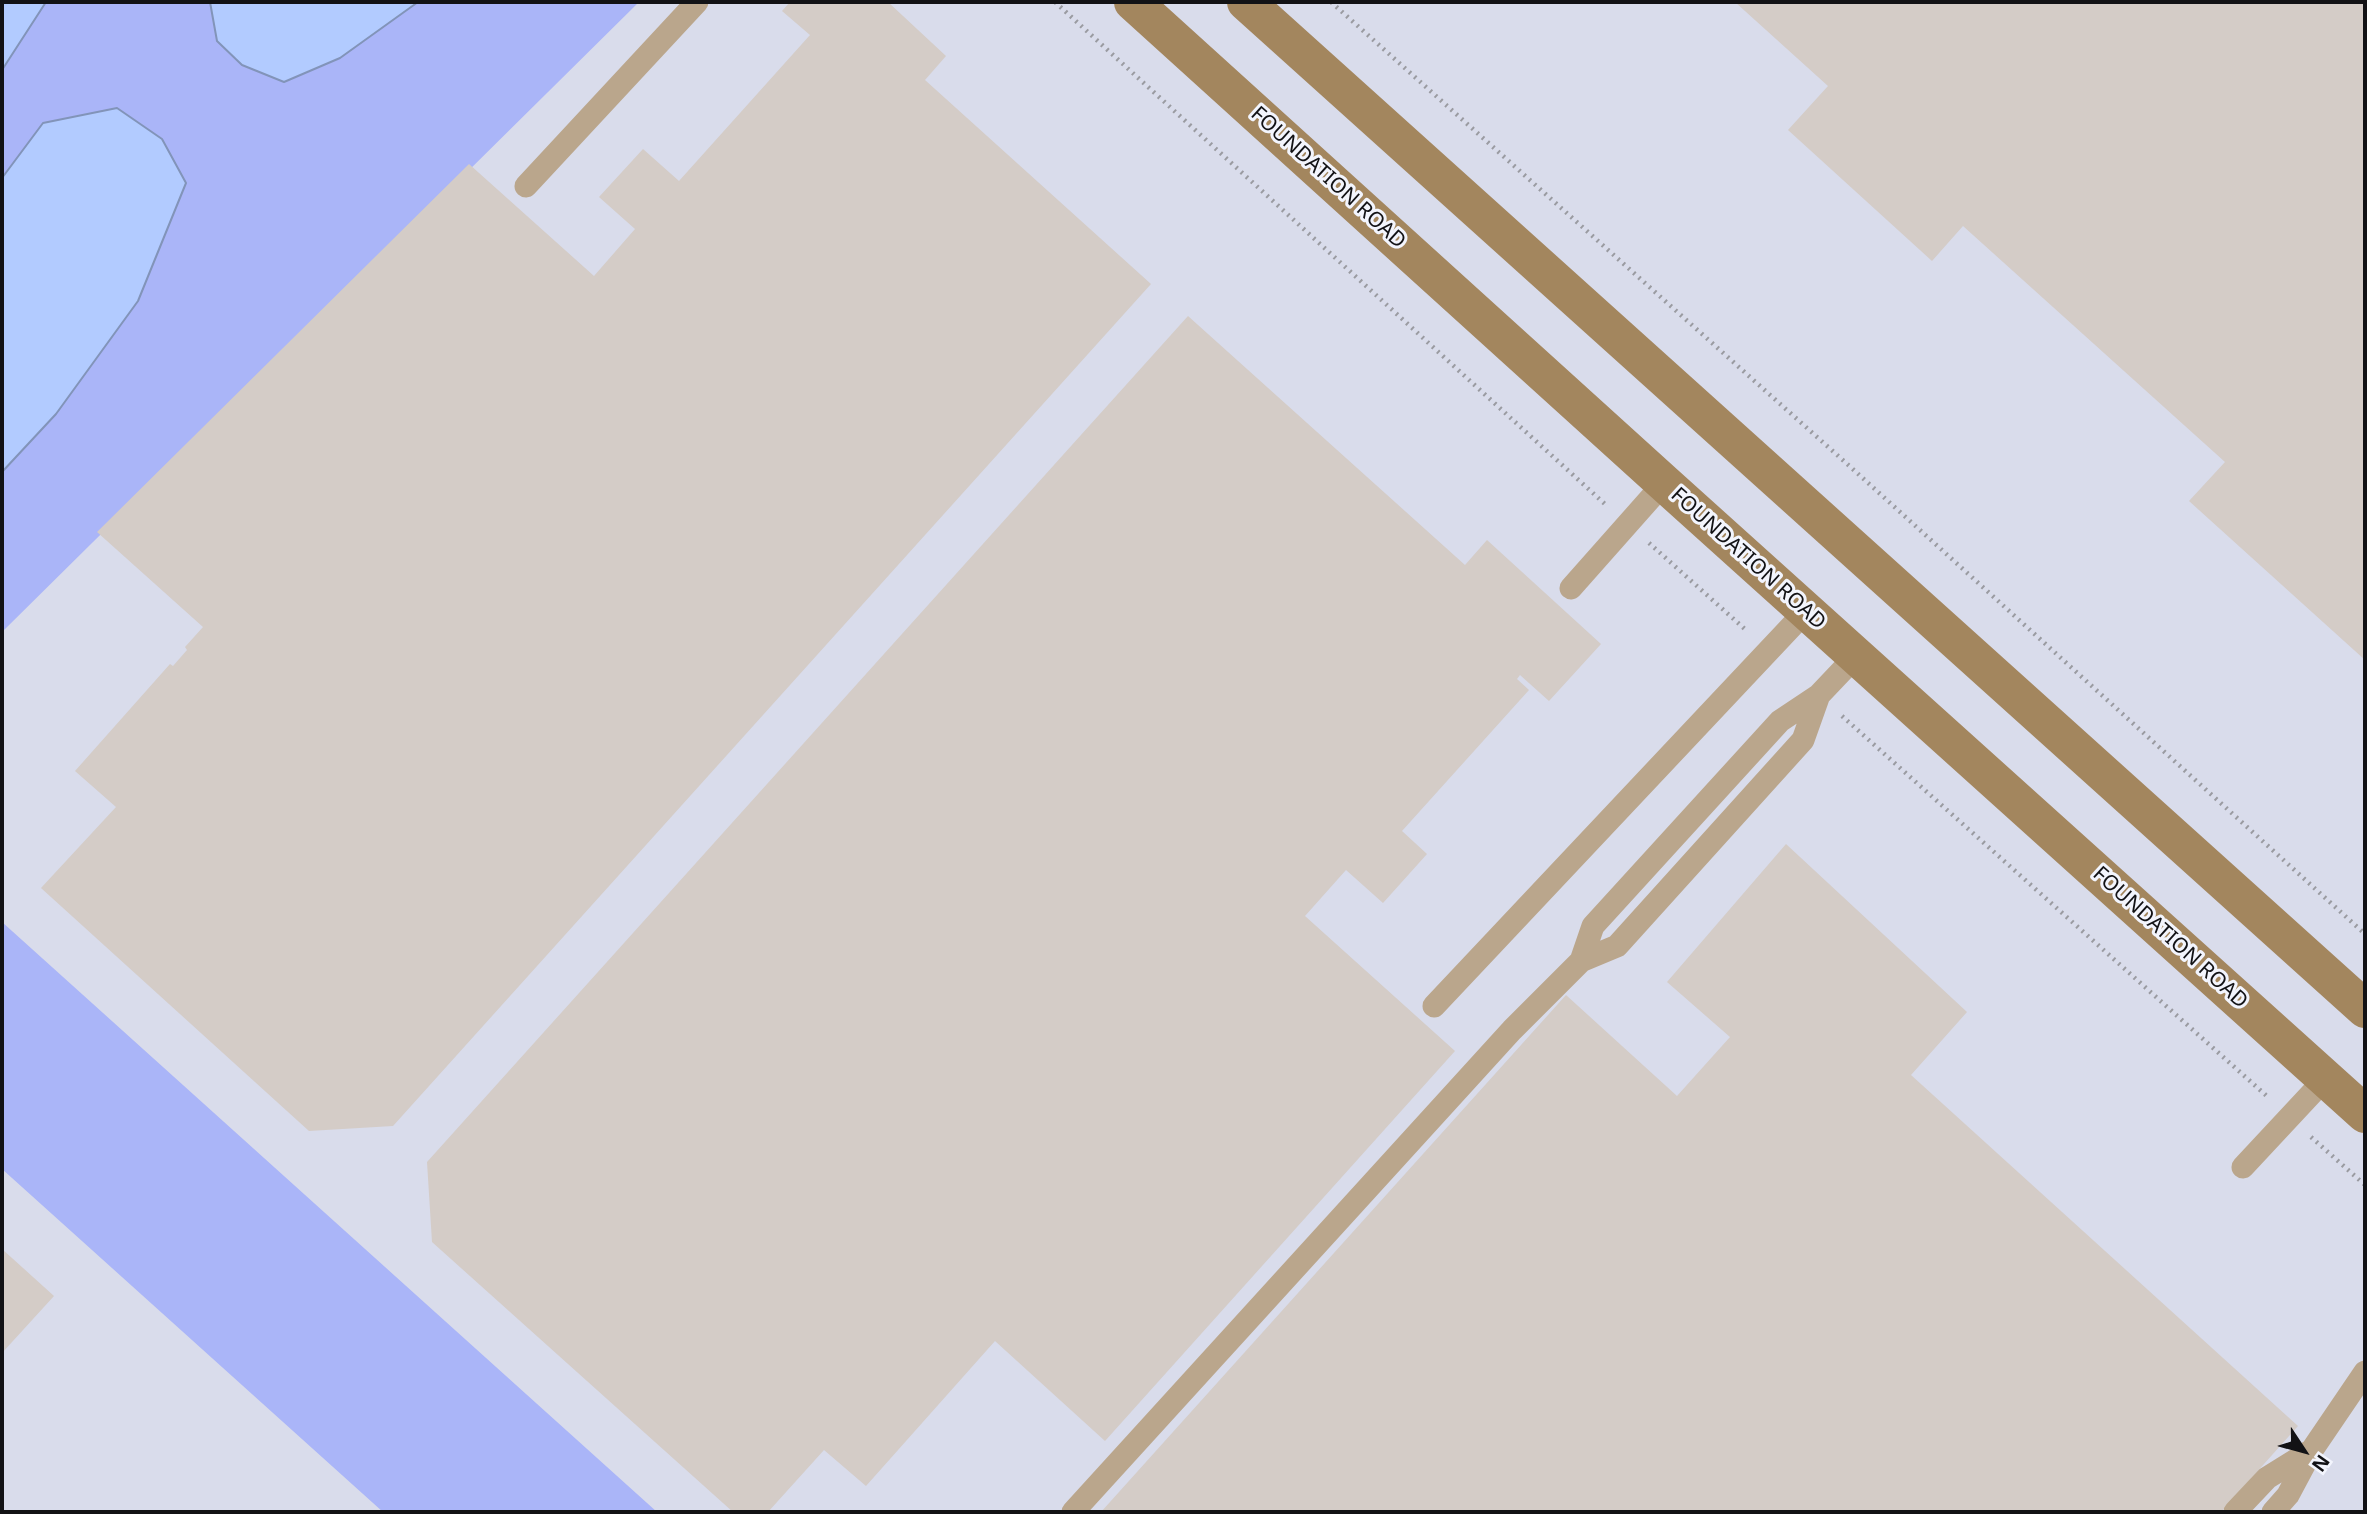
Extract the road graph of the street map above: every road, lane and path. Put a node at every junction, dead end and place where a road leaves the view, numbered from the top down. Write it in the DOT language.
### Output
graph roads {
  1 [pos="697,2"];
  2 [pos="1055,2"];
  3 [pos="1133,2"];
  4 [pos="1245,2"];
  5 [pos="1331,2"];
  6 [pos="526,186"];
  7 [pos="1664,483"];
  8 [pos="1627,524"];
  9 [pos="1571,588"];
  10 [pos="1806,611"];
  11 [pos="1768,649"];
  12 [pos="1856,656"];
  13 [pos="1819,695"];
  14 [pos="2365,934"];
  15 [pos="1434,1006"];
  16 [pos="2365,1009"];
  17 [pos="2326,1078"];
  18 [pos="2365,1114"];
  19 [pos="2290,1117"];
  20 [pos="2243,1167"];
  21 [pos="2365,1185"];
  22 [pos="2365,1372"];
  23 [pos="2312,1450"];
  24 [pos="1073,1512"];
  25 [pos="2235,1512"];
  26 [pos="2273,1512"];
  1 -- 6 [label="lane"];
  2 -- 8 [label="path"];
  3 -- 7 [label="street, FOUNDATION ROAD"];
  4 -- 16 [label="street"];
  5 -- 14 [label="path"];
  7 -- 8 [label="lane"];
  7 -- 10 [label="street, FOUNDATION ROAD"];
  8 -- 9 [label="lane"];
  8 -- 11 [label="path"];
  10 -- 11 [label="lane"];
  10 -- 12 [label="street, FOUNDATION ROAD"];
  11 -- 15 [label="lane"];
  12 -- 13 [label="lane"];
  12 -- 17 [label="street, FOUNDATION ROAD"];
  13 -- 19 [label="path"];
  13 -- 24 [label="lane"];
  17 -- 18 [label="street, FOUNDATION ROAD"];
  17 -- 19 [label="lane"];
  19 -- 20 [label="lane"];
  19 -- 21 [label="path"];
  22 -- 23 [label="lane"];
  23 -- 25 [label="lane"];
  23 -- 26 [label="lane"];
}
